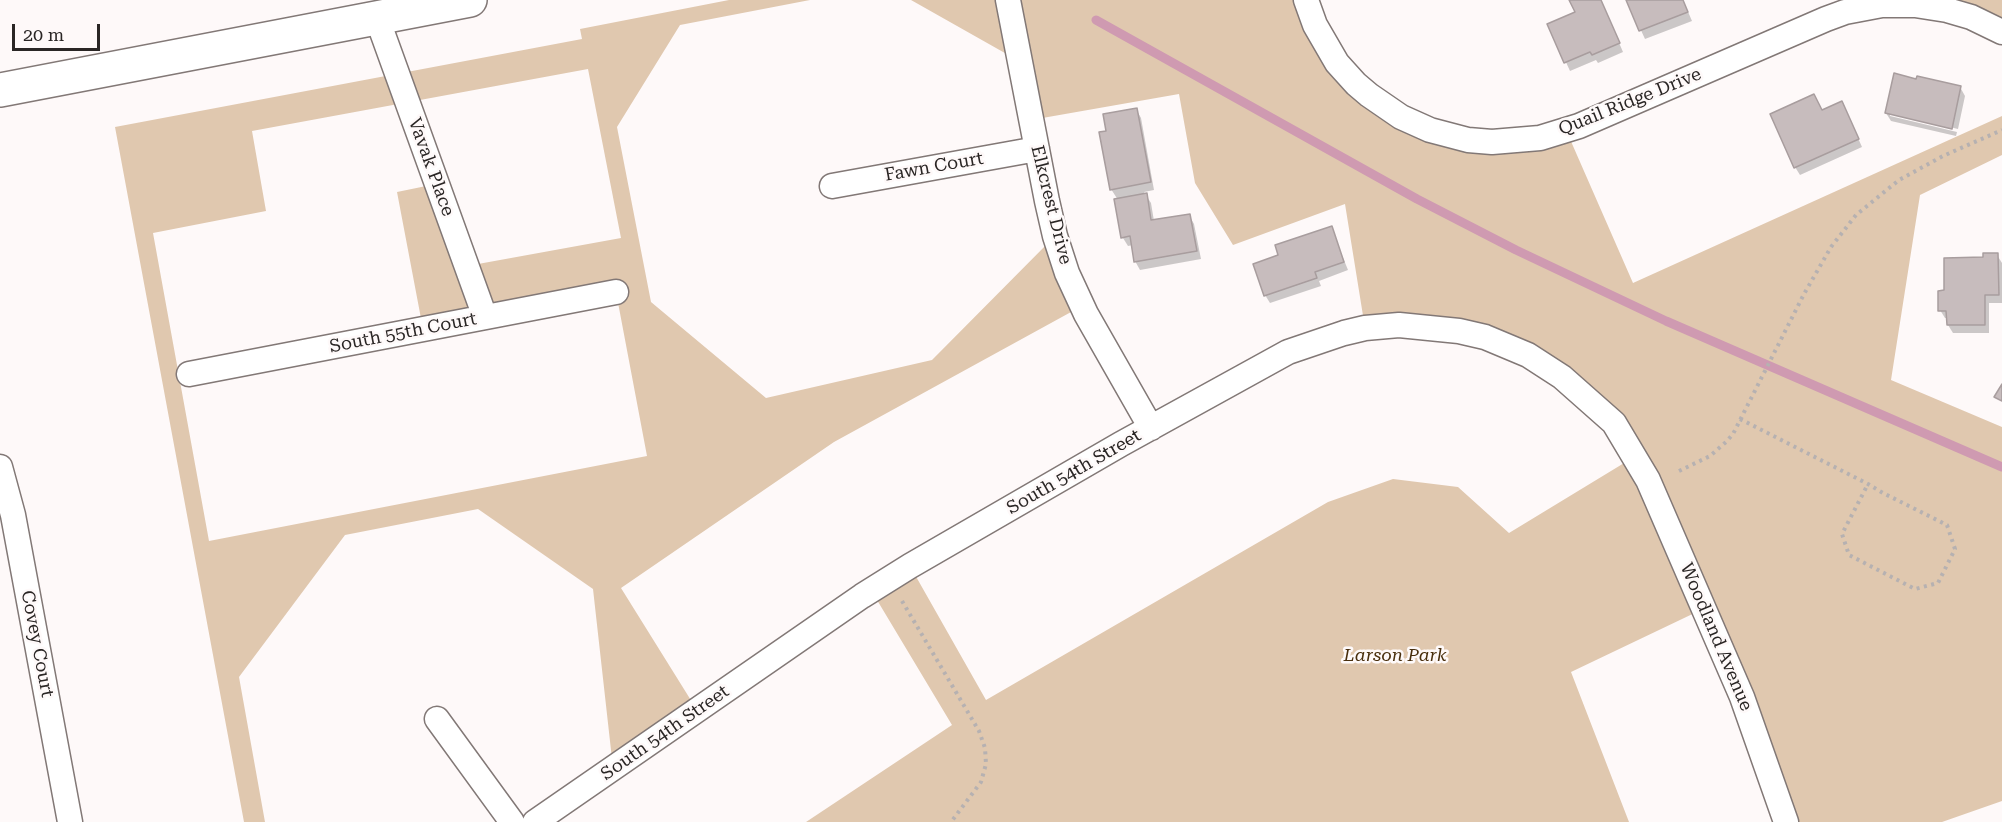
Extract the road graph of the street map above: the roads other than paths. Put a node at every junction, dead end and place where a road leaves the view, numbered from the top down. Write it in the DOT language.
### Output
graph roads {
  1 [pos="470,0"];
  2 [pos="1008,0"];
  3 [pos="1306,0"];
  4 [pos="377,18"];
  5 [pos="2002,32"];
  6 [pos="0,90"];
  7 [pos="1037,148"];
  8 [pos="832,186"];
  9 [pos="616,291"];
  10 [pos="485,317"];
  11 [pos="189,374"];
  12 [pos="1151,428"];
  13 [pos="1635,457"];
  14 [pos="0,467"];
  15 [pos="437,719"];
  16 [pos="70,822"];
  17 [pos="512,822"];
  18 [pos="535,822"];
  19 [pos="1786,822"];
  1 -- 4 [label="main road"];
  2 -- 7 [label="street, Elkcrest Drive"];
  3 -- 5 [label="street, Quail Ridge Drive"];
  4 -- 6 [label="main road"];
  4 -- 10 [label="street, Vavak Place"];
  7 -- 8 [label="street, Fawn Court"];
  7 -- 12 [label="street, Elkcrest Drive"];
  9 -- 10 [label="street, South 55th Court"];
  10 -- 11 [label="street, South 55th Court"];
  12 -- 13 [label="street, South 54th Street"];
  12 -- 18 [label="street, South 54th Street"];
  13 -- 19 [label="street, Woodland Avenue"];
  14 -- 16 [label="street, Covey Court"];
  15 -- 17 [label="street"];
}
